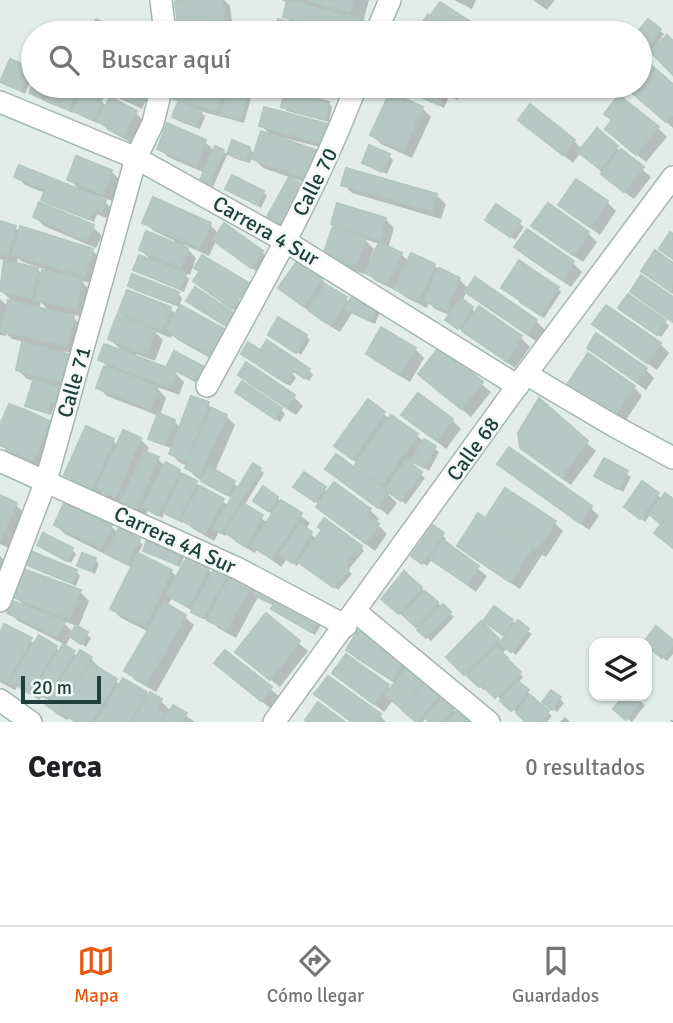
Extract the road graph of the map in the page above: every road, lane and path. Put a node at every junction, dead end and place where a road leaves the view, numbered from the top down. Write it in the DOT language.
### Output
graph roads {
  1 [pos="161,0"];
  2 [pos="390,0"];
  3 [pos="164,21"];
  4 [pos="381,21"];
  5 [pos="159,98"];
  6 [pos="351,98"];
  7 [pos="0,102"];
  8 [pos="136,158"];
  9 [pos="673,177"];
  10 [pos="285,241"];
  11 [pos="522,380"];
  12 [pos="207,386"];
  13 [pos="673,458"];
  14 [pos="0,461"];
  15 [pos="46,481"];
  16 [pos="0,601"];
  17 [pos="351,619"];
  18 [pos="0,700"];
  19 [pos="32,722"];
  20 [pos="274,722"];
  21 [pos="489,722"];
  1 -- 3 [label="street"];
  2 -- 4 [label="street"];
  5 -- 8 [label="street, Calle 71"];
  6 -- 10 [label="street, Calle 70"];
  7 -- 8 [label="street, Carrera 4 Sur"];
  8 -- 10 [label="street, Carrera 4 Sur"];
  8 -- 15 [label="street, Calle 71"];
  9 -- 11 [label="street, Calle 68"];
  10 -- 11 [label="street, Carrera 4 Sur"];
  10 -- 12 [label="street, Calle 70"];
  11 -- 13 [label="street, Carrera 4 Sur"];
  11 -- 17 [label="street, Calle 68"];
  14 -- 15 [label="street, Carrera 4A Sur"];
  15 -- 16 [label="street, Calle 71"];
  15 -- 17 [label="street, Carrera 4A Sur"];
  17 -- 20 [label="street, Calle 68"];
  17 -- 21 [label="street, Carrera 4A Sur"];
  18 -- 19 [label="street"];
}
